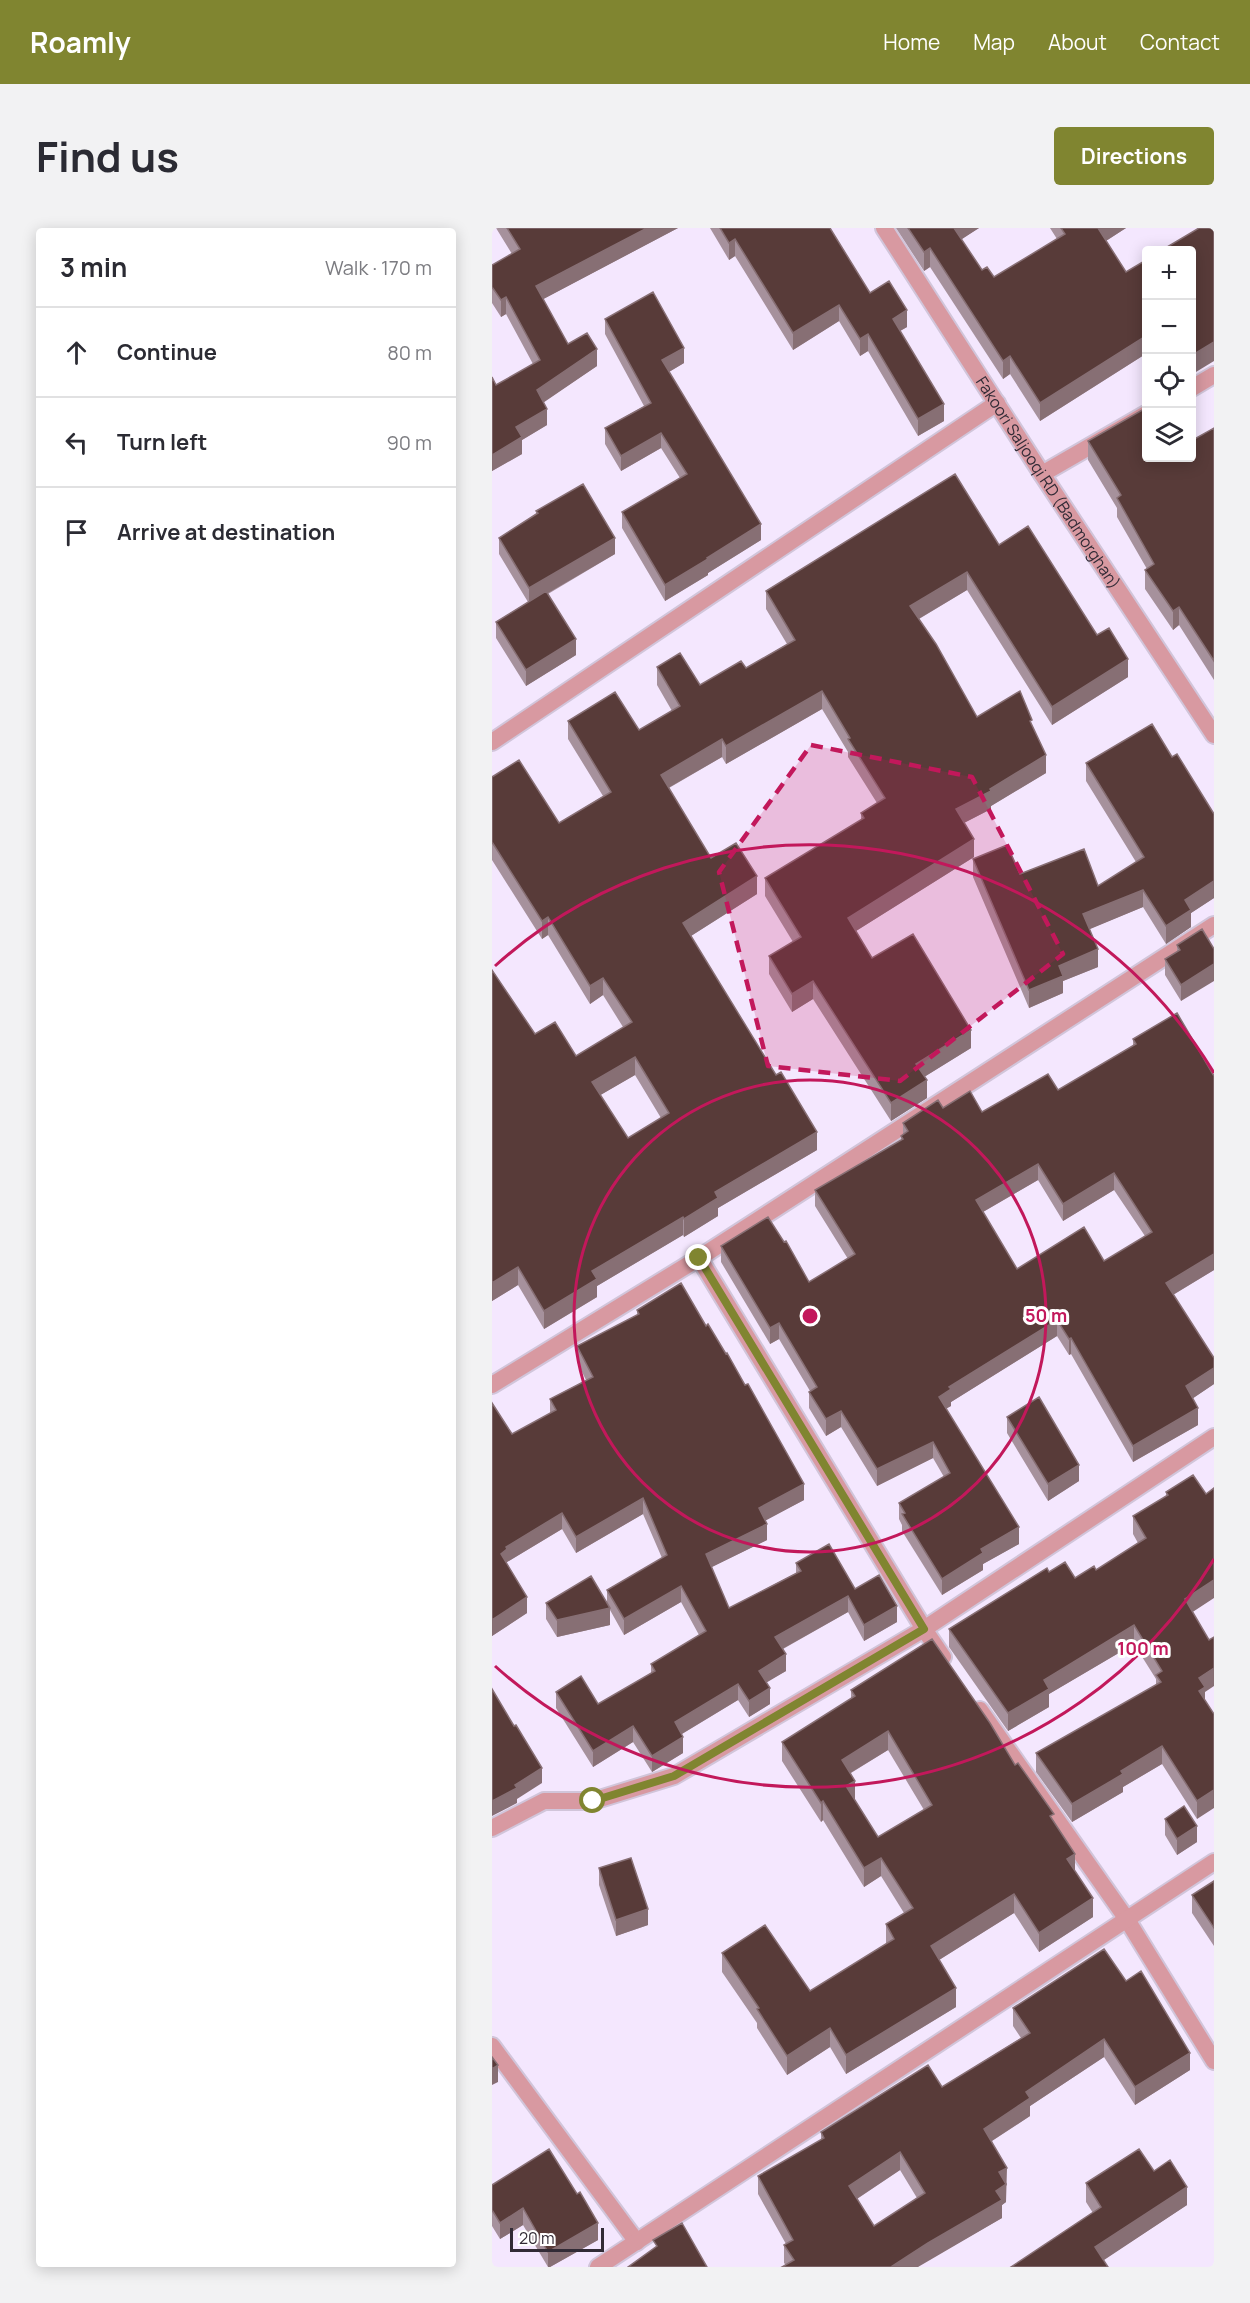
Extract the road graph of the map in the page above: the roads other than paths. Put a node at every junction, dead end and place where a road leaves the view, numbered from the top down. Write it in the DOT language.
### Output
graph roads {
  1 [pos="884,228"];
  2 [pos="1214,375"];
  3 [pos="1196,385"];
  4 [pos="997,403"];
  5 [pos="1142,416"];
  6 [pos="1042,474"];
  7 [pos="1214,735"];
  8 [pos="492,742"];
  9 [pos="1214,925"];
  10 [pos="699,1258"];
  11 [pos="492,1385"];
  12 [pos="1214,1437"];
  13 [pos="924,1629"];
  14 [pos="951,1668"];
  15 [pos="971,1697"];
  16 [pos="492,1828"];
  17 [pos="1214,1862"];
  18 [pos="1126,1918"];
  19 [pos="492,2046"];
  20 [pos="1214,2061"];
  21 [pos="637,2242"];
  22 [pos="598,2267"];
  1 -- 4 [label="street, Fakoori Saljooqi RD (Badmorghan)"];
  2 -- 3 [label="street"];
  4 -- 6 [label="street, Fakoori Saljooqi RD (Badmorghan)"];
  4 -- 8 [label="street"];
  5 -- 6 [label="street"];
  6 -- 7 [label="street, Fakoori Saljooqi RD (Badmorghan)"];
  9 -- 10 [label="street"];
  10 -- 11 [label="street"];
  10 -- 13 [label="street"];
  12 -- 13 [label="street"];
  13 -- 14 [label="street"];
  13 -- 16 [label="street"];
  15 -- 18 [label="street"];
  17 -- 18 [label="street"];
  18 -- 20 [label="street"];
  18 -- 21 [label="street"];
  19 -- 21 [label="street"];
  21 -- 22 [label="street"];
}
